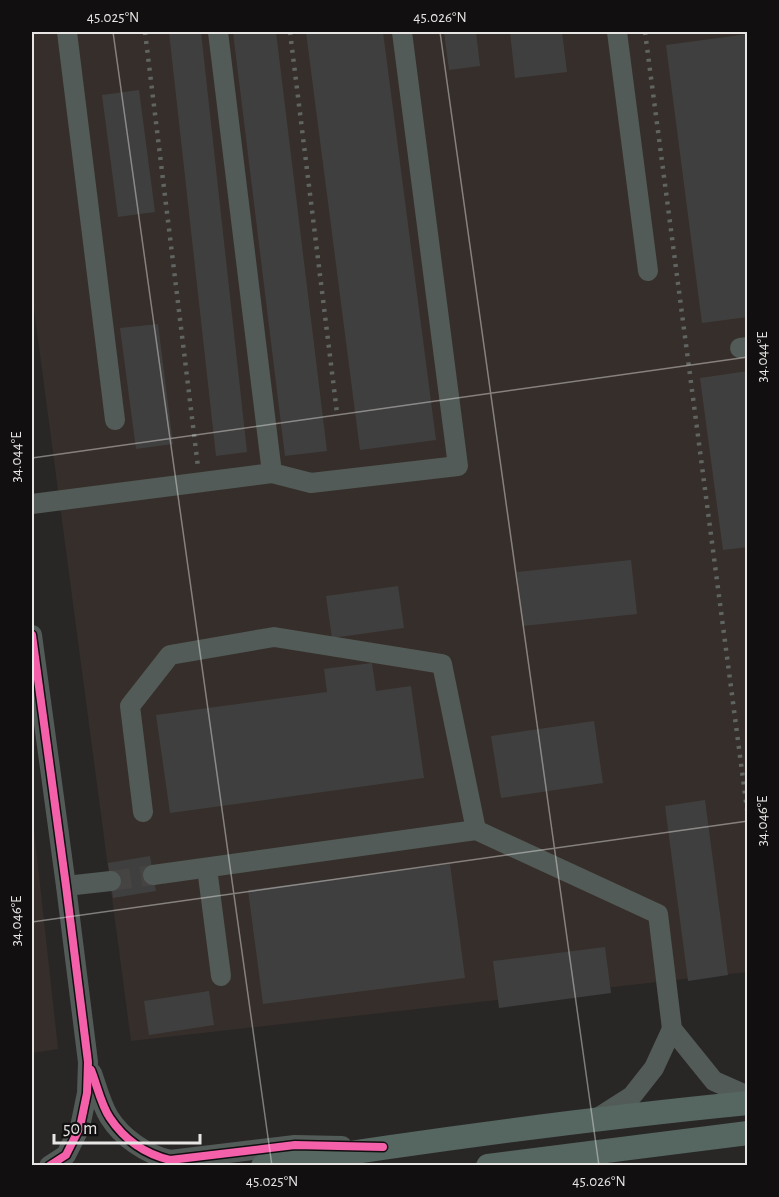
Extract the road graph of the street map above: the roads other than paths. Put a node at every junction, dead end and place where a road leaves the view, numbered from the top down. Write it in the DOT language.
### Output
graph roads {
  1 [pos="67,32"];
  2 [pos="218,32"];
  3 [pos="402,32"];
  4 [pos="617,32"];
  5 [pos="648,271"];
  6 [pos="115,420"];
  7 [pos="272,473"];
  8 [pos="32,504"];
  9 [pos="32,635"];
  10 [pos="143,812"];
  11 [pos="476,830"];
  12 [pos="207,868"];
  13 [pos="153,875"];
  14 [pos="111,881"];
  15 [pos="66,886"];
  16 [pos="221,976"];
  17 [pos="672,1029"];
  18 [pos="88,1062"];
  19 [pos="747,1095"];
  20 [pos="747,1103"];
  21 [pos="595,1120"];
  22 [pos="747,1133"];
  23 [pos="383,1147"];
  24 [pos="49,1166"];
  25 [pos="263,1166"];
  26 [pos="488,1166"];
  1 -- 6 [label="street"];
  2 -- 7 [label="street"];
  3 -- 7 [label="street"];
  4 -- 5 [label="street"];
  7 -- 8 [label="street"];
  9 -- 15 [label="street"];
  10 -- 11 [label="street"];
  11 -- 12 [label="street"];
  11 -- 17 [label="street"];
  12 -- 13 [label="street"];
  12 -- 16 [label="street"];
  14 -- 15 [label="street"];
  15 -- 18 [label="street"];
  17 -- 19 [label="street"];
  17 -- 21 [label="street"];
  18 -- 23 [label="street"];
  18 -- 24 [label="street"];
  20 -- 21 [label="main road"];
  21 -- 23 [label="main road"];
  22 -- 26 [label="main road"];
  23 -- 25 [label="main road"];
}
